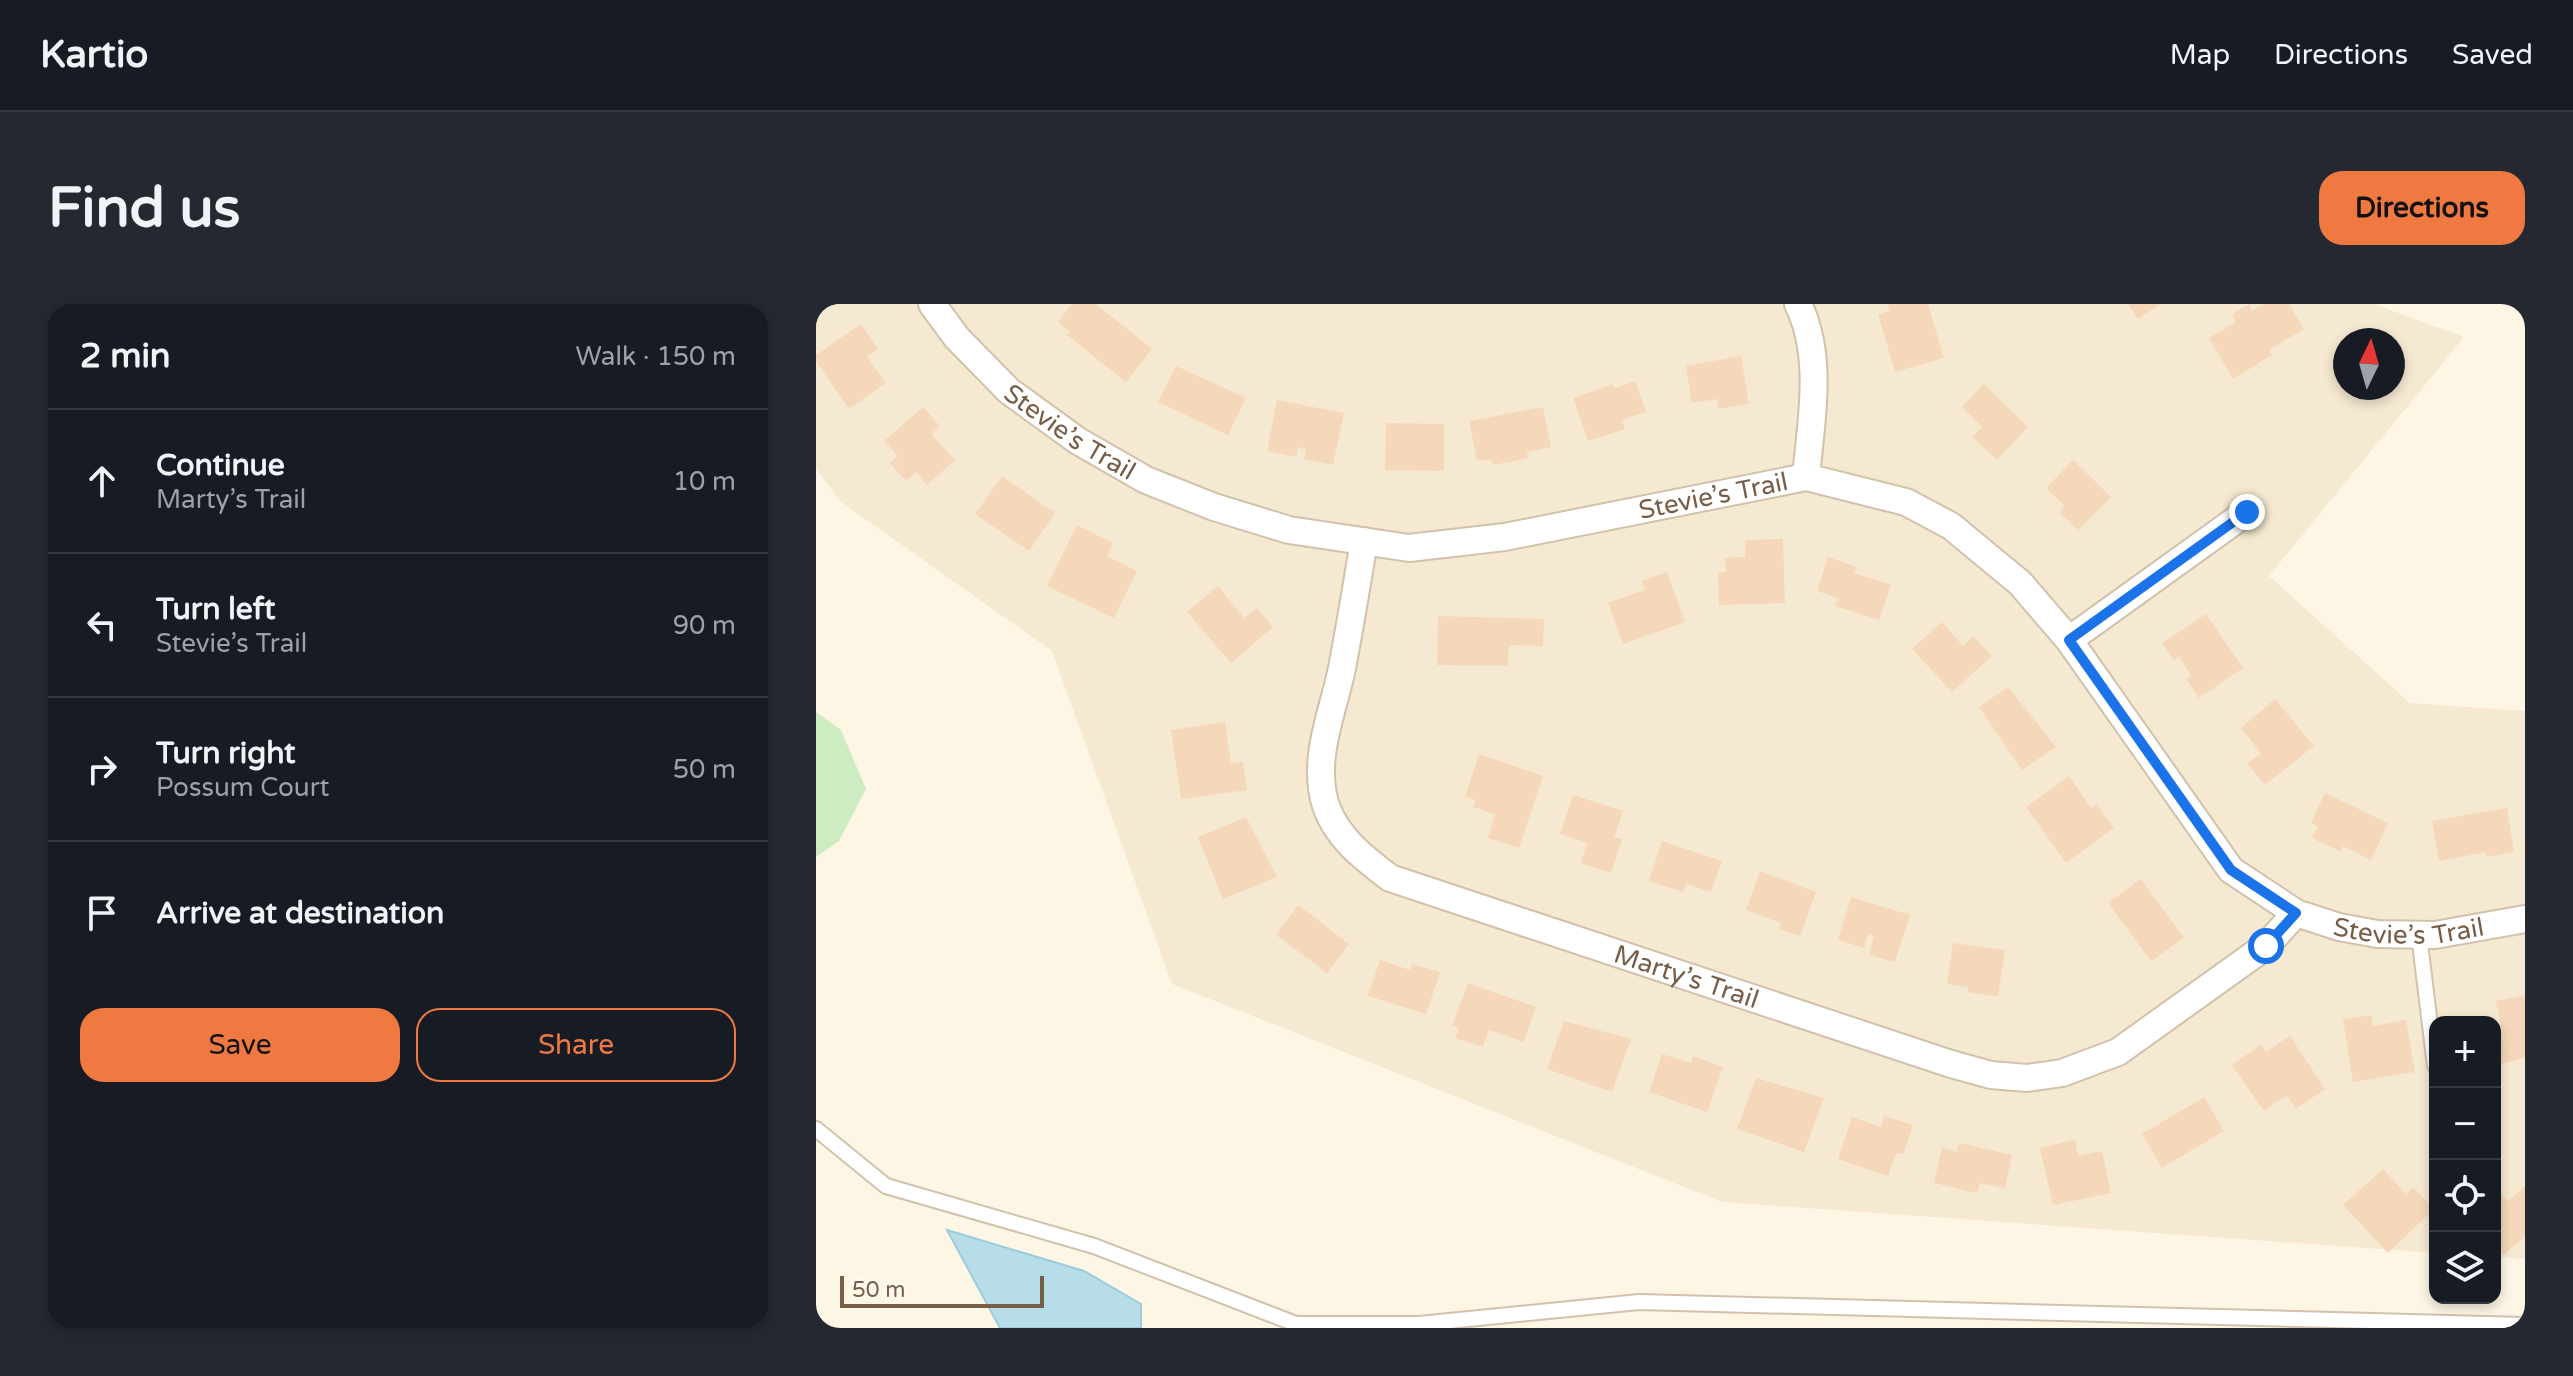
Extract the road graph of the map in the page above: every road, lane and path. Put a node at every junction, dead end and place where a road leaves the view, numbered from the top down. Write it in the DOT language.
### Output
graph roads {
  1 [pos="932,304"];
  2 [pos="1798,304"];
  3 [pos="1806,477"];
  4 [pos="2247,512"];
  5 [pos="1364,541"];
  6 [pos="2069,640"];
  7 [pos="2296,913"];
  8 [pos="2525,919"];
  9 [pos="2419,935"];
  10 [pos="2429,1017"];
  11 [pos="816,1129"];
  12 [pos="2525,1325"];
  1 -- 5 [label="street, Stevie’s Trail"];
  2 -- 3 [label="street"];
  3 -- 5 [label="street, Stevie’s Trail"];
  3 -- 6 [label="street, Stevie’s Trail"];
  4 -- 6 [label="street"];
  5 -- 7 [label="street, Marty’s Trail"];
  6 -- 7 [label="street, Stevie’s Trail"];
  7 -- 9 [label="street, Stevie’s Trail"];
  8 -- 9 [label="street, Stevie’s Trail"];
  9 -- 10 [label="lane"];
  11 -- 12 [label="lane"];
}
